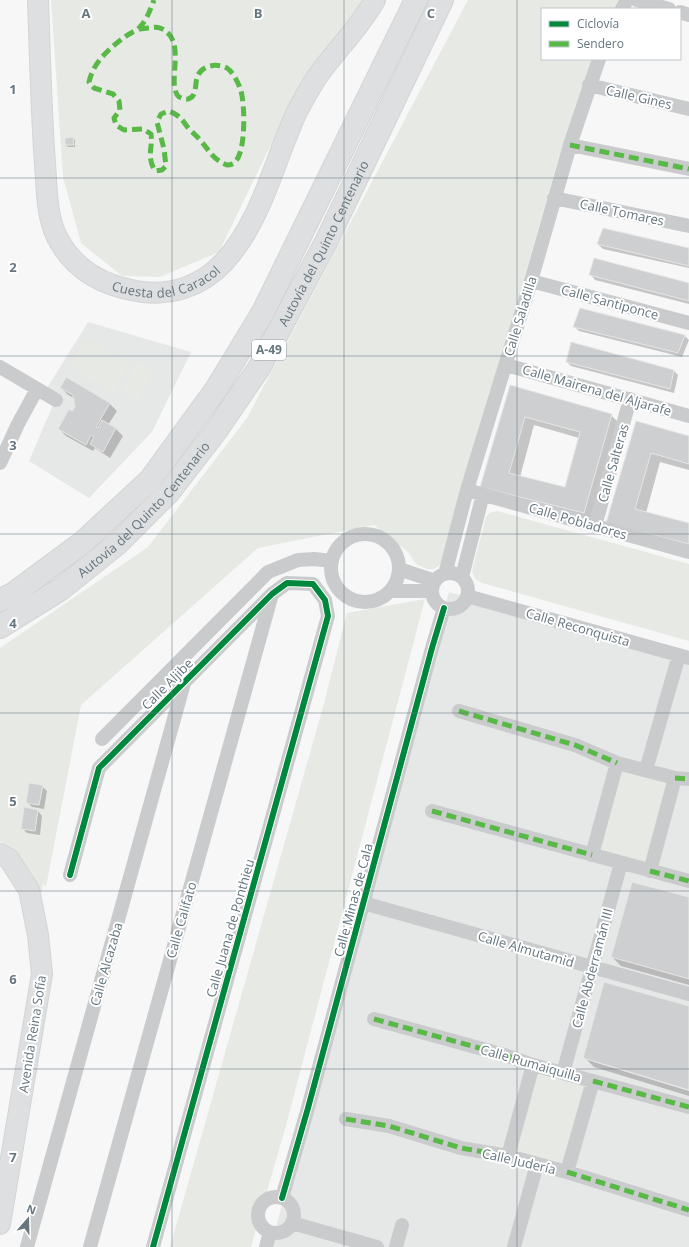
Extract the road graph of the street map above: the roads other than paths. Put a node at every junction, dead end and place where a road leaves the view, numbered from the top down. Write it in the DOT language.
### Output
graph roads {
  1 [pos="38,0"];
  2 [pos="375,0"];
  3 [pos="416,0"];
  4 [pos="442,0"];
  5 [pos="637,0"];
  6 [pos="665,8"];
  7 [pos="599,60"];
  8 [pos="589,85"];
  9 [pos="689,109"];
  10 [pos="570,145"];
  11 [pos="689,169"];
  12 [pos="554,198"];
  13 [pos="689,226"];
  14 [pos="531,281"];
  15 [pos="689,323"];
  16 [pos="506,365"];
  17 [pos="0,367"];
  18 [pos="37,389"];
  19 [pos="56,400"];
  20 [pos="630,400"];
  21 [pos="689,416"];
  22 [pos="0,463"];
  23 [pos="467,490"];
  24 [pos="484,494"];
  25 [pos="595,526"];
  26 [pos="689,552"];
  27 [pos="332,561"];
  28 [pos="399,569"];
  29 [pos="462,577"];
  30 [pos="437,582"];
  31 [pos="390,591"];
  32 [pos="272,594"];
  33 [pos="467,596"];
  34 [pos="0,600"];
  35 [pos="444,608"];
  36 [pos="328,616"];
  37 [pos="0,627"];
  38 [pos="684,657"];
  39 [pos="184,681"];
  40 [pos="459,712"];
  41 [pos="102,739"];
  42 [pos="616,763"];
  43 [pos="646,770"];
  44 [pos="682,779"];
  45 [pos="432,811"];
  46 [pos="0,854"];
  47 [pos="592,855"];
  48 [pos="620,863"];
  49 [pos="0,869"];
  50 [pos="650,871"];
  51 [pos="70,875"];
  52 [pos="689,881"];
  53 [pos="363,903"];
  54 [pos="592,967"];
  55 [pos="689,994"];
  56 [pos="374,1019"];
  57 [pos="533,1065"];
  58 [pos="563,1073"];
  59 [pos="593,1081"];
  60 [pos="689,1107"];
  61 [pos="346,1119"];
  62 [pos="0,1148"];
  63 [pos="508,1156"];
  64 [pos="537,1164"];
  65 [pos="567,1172"];
  66 [pos="282,1198"];
  67 [pos="689,1210"];
  68 [pos="292,1223"];
  69 [pos="0,1224"];
  70 [pos="402,1225"];
  71 [pos="270,1232"];
  72 [pos="27,1247"];
  73 [pos="90,1247"];
  74 [pos="153,1247"];
  75 [pos="266,1247"];
  76 [pos="377,1247"];
  77 [pos="396,1247"];
  78 [pos="514,1247"];
  1 -- 2 [label="main road, Cuesta del Caracol"];
  3 -- 34 [label="highway, Autovía del Quinto Centenario / A-49"];
  4 -- 37 [label="highway, Autovía del Quinto Centenario / A-49"];
  5 -- 6 [label="street"];
  7 -- 8 [label="street, Calle Saladilla"];
  8 -- 9 [label="street, Calle Gines"];
  8 -- 10 [label="street, Calle Saladilla"];
  10 -- 11 [label="street"];
  10 -- 12 [label="street, Calle Saladilla"];
  12 -- 13 [label="street, Calle Tomares"];
  12 -- 14 [label="street, Calle Saladilla"];
  14 -- 15 [label="street, Calle Santiponce"];
  14 -- 16 [label="street, Calle Saladilla"];
  16 -- 20 [label="street, Calle Mairena del Aljarafe"];
  16 -- 23 [label="street, Calle Saladilla"];
  17 -- 18 [label="street"];
  18 -- 19 [label="street"];
  18 -- 22 [label="street"];
  20 -- 21 [label="street, Calle Mairena del Aljarafe"];
  20 -- 25 [label="street, Calle Salteras"];
  23 -- 24 [label="street, Calle Pobladores"];
  23 -- 30 [label="street, Calle Saladilla"];
  24 -- 25 [label="street, Calle Pobladores"];
  24 -- 29 [label="street"];
  25 -- 26 [label="street, Calle Pobladores"];
  27 -- 28 [label="street"];
  27 -- 31 [label="street"];
  27 -- 41 [label="street"];
  28 -- 30 [label="street"];
  28 -- 31 [label="street"];
  29 -- 30 [label="street"];
  29 -- 33 [label="street"];
  30 -- 31 [label="street"];
  30 -- 35 [label="street"];
  32 -- 36 [label="street, Calle Aljibe"];
  32 -- 39 [label="street, Calle Aljibe"];
  32 -- 73 [label="street, Calle Califato"];
  33 -- 35 [label="street"];
  33 -- 38 [label="street, Calle Reconquista"];
  35 -- 53 [label="street, Calle Minas de Cala"];
  36 -- 74 [label="street, Calle Juana de Ponthieu"];
  38 -- 43 [label="street"];
  39 -- 51 [label="street, Calle Aljibe"];
  39 -- 72 [label="street, Calle Alcazaba"];
  40 -- 42 [label="street"];
  42 -- 43 [label="street"];
  42 -- 47 [label="street"];
  43 -- 44 [label="street"];
  44 -- 50 [label="street"];
  45 -- 47 [label="street"];
  46 -- 69 [label="main road, Avenida Reina Sofía"];
  47 -- 48 [label="street"];
  48 -- 50 [label="street"];
  48 -- 54 [label="street, Calle Abderramán III"];
  49 -- 62 [label="main road, Avenida Reina Sofía"];
  50 -- 52 [label="street"];
  53 -- 54 [label="street, Calle Almutamid"];
  53 -- 66 [label="street, Calle Minas de Cala"];
  54 -- 55 [label="street, Calle Almutamid"];
  54 -- 58 [label="street, Calle Abderramán III"];
  56 -- 57 [label="street, Calle Rumaiquilla"];
  57 -- 58 [label="street, Calle Rumaiquilla"];
  57 -- 63 [label="street"];
  58 -- 59 [label="street, Calle Rumaiquilla"];
  59 -- 60 [label="street, Calle Rumaiquilla"];
  59 -- 65 [label="street"];
  61 -- 63 [label="street, Calle Judería"];
  63 -- 64 [label="street, Calle Judería"];
  64 -- 65 [label="street, Calle Judería"];
  64 -- 78 [label="street"];
  65 -- 67 [label="street, Calle Judería"];
  66 -- 68 [label="street"];
  66 -- 71 [label="street"];
  68 -- 71 [label="street"];
  68 -- 76 [label="street"];
  70 -- 77 [label="street"];
  71 -- 75 [label="street"];
}
